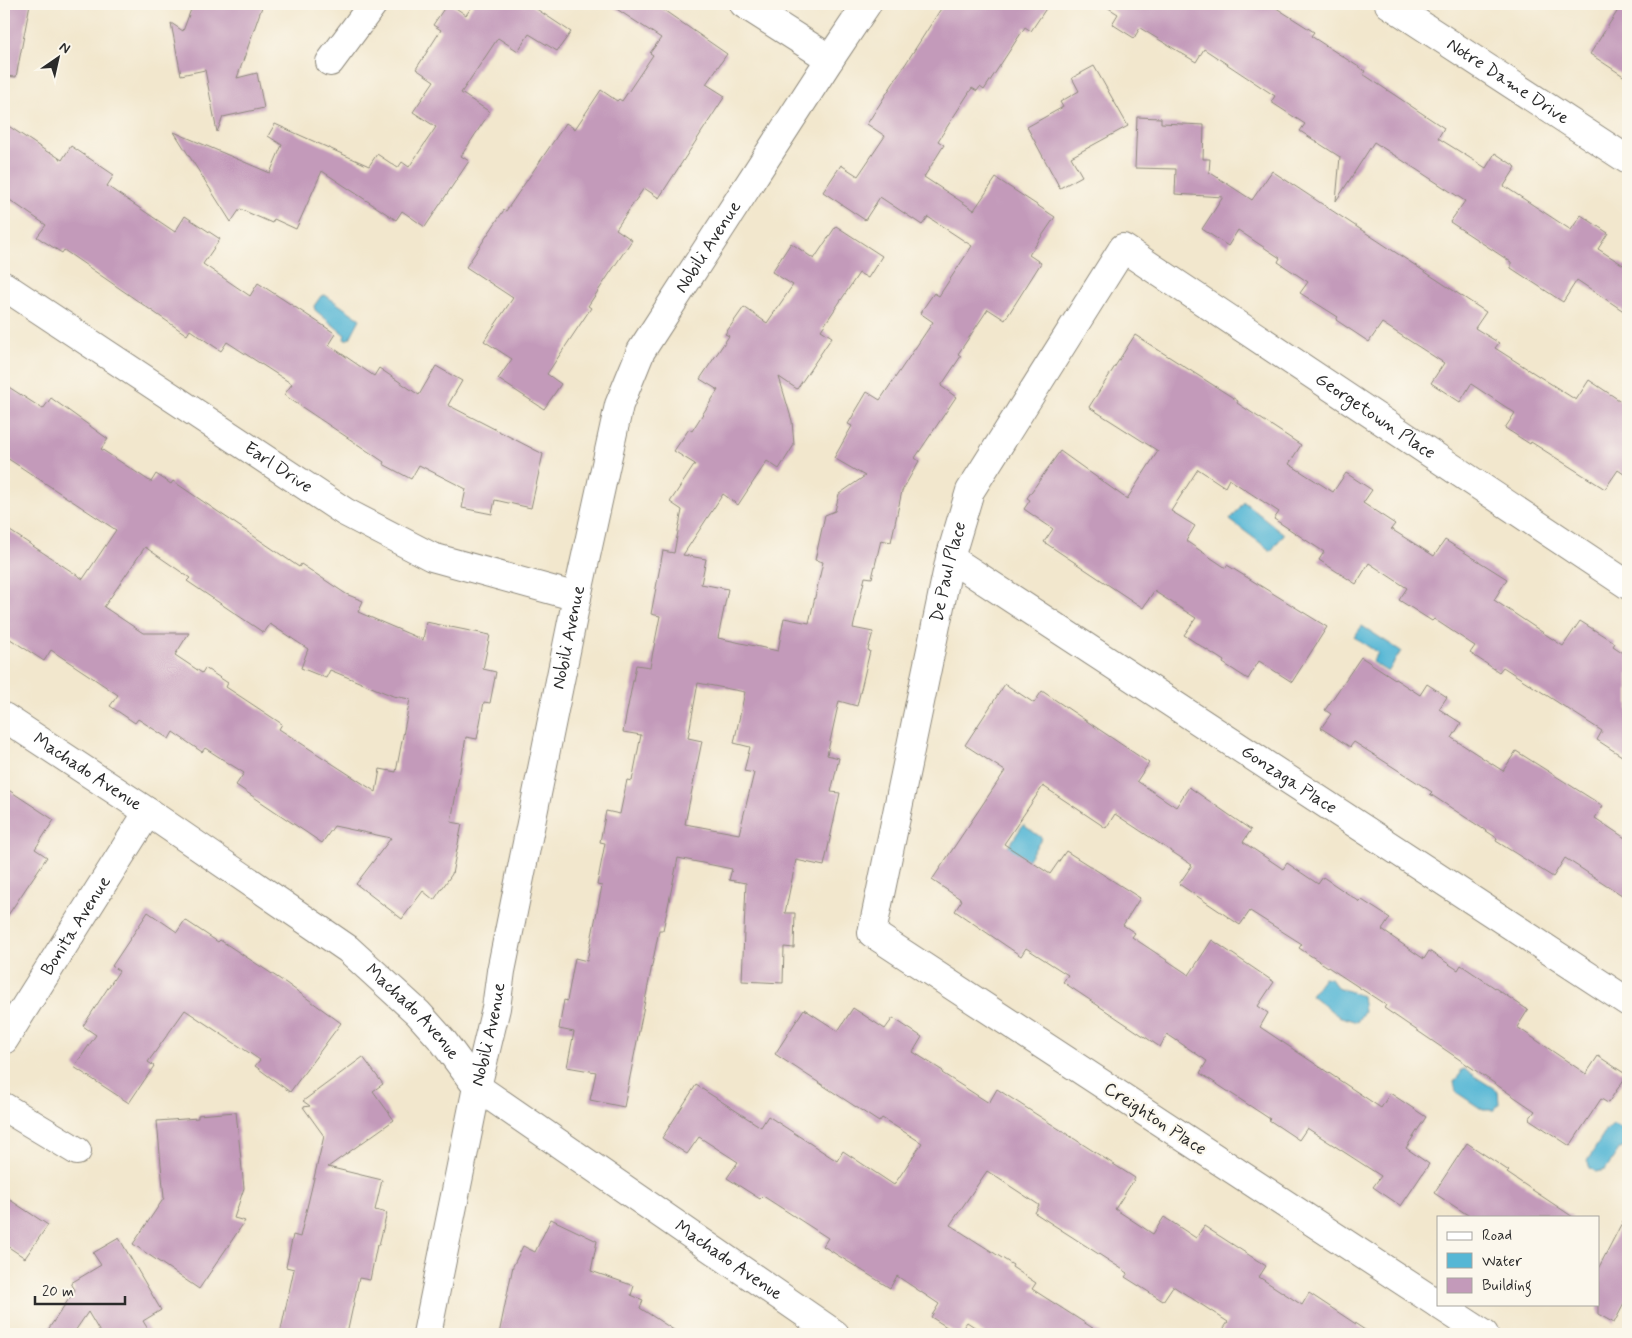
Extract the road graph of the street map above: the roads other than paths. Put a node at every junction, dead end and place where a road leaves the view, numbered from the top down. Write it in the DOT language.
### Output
graph roads {
  1 [pos="373,4"];
  2 [pos="744,4"];
  3 [pos="867,4"];
  4 [pos="1389,4"];
  5 [pos="830,59"];
  6 [pos="330,62"];
  7 [pos="1628,160"];
  8 [pos="1123,248"];
  9 [pos="4,286"];
  10 [pos="950,558"];
  11 [pos="1628,585"];
  12 [pos="577,597"];
  13 [pos="4,717"];
  14 [pos="148,812"];
  15 [pos="872,933"];
  16 [pos="1628,1002"];
  17 [pos="4,1040"];
  18 [pos="478,1087"];
  19 [pos="4,1106"];
  20 [pos="77,1151"];
  21 [pos="1437,1303"];
  22 [pos="1441,1306"];
  23 [pos="428,1334"];
  24 [pos="835,1334"];
  25 [pos="1484,1334"];
  1 -- 6 [label="street"];
  2 -- 5 [label="street"];
  3 -- 5 [label="street, Nobili Avenue"];
  4 -- 7 [label="street, Notre Dame Drive"];
  5 -- 12 [label="street, Nobili Avenue"];
  8 -- 10 [label="street, De Paul Place"];
  8 -- 11 [label="street, Georgetown Place"];
  9 -- 12 [label="street, Earl Drive"];
  10 -- 15 [label="street, De Paul Place"];
  10 -- 16 [label="street, Gonzaga Place"];
  12 -- 18 [label="street, Nobili Avenue"];
  13 -- 14 [label="street, Machado Avenue"];
  14 -- 17 [label="street, Bonita Avenue"];
  14 -- 18 [label="street, Machado Avenue"];
  15 -- 21 [label="street, Creighton Place"];
  18 -- 23 [label="street, Nobili Avenue"];
  18 -- 24 [label="street, Machado Avenue"];
  19 -- 20 [label="street"];
  22 -- 25 [label="street, Creighton Place"];
}
